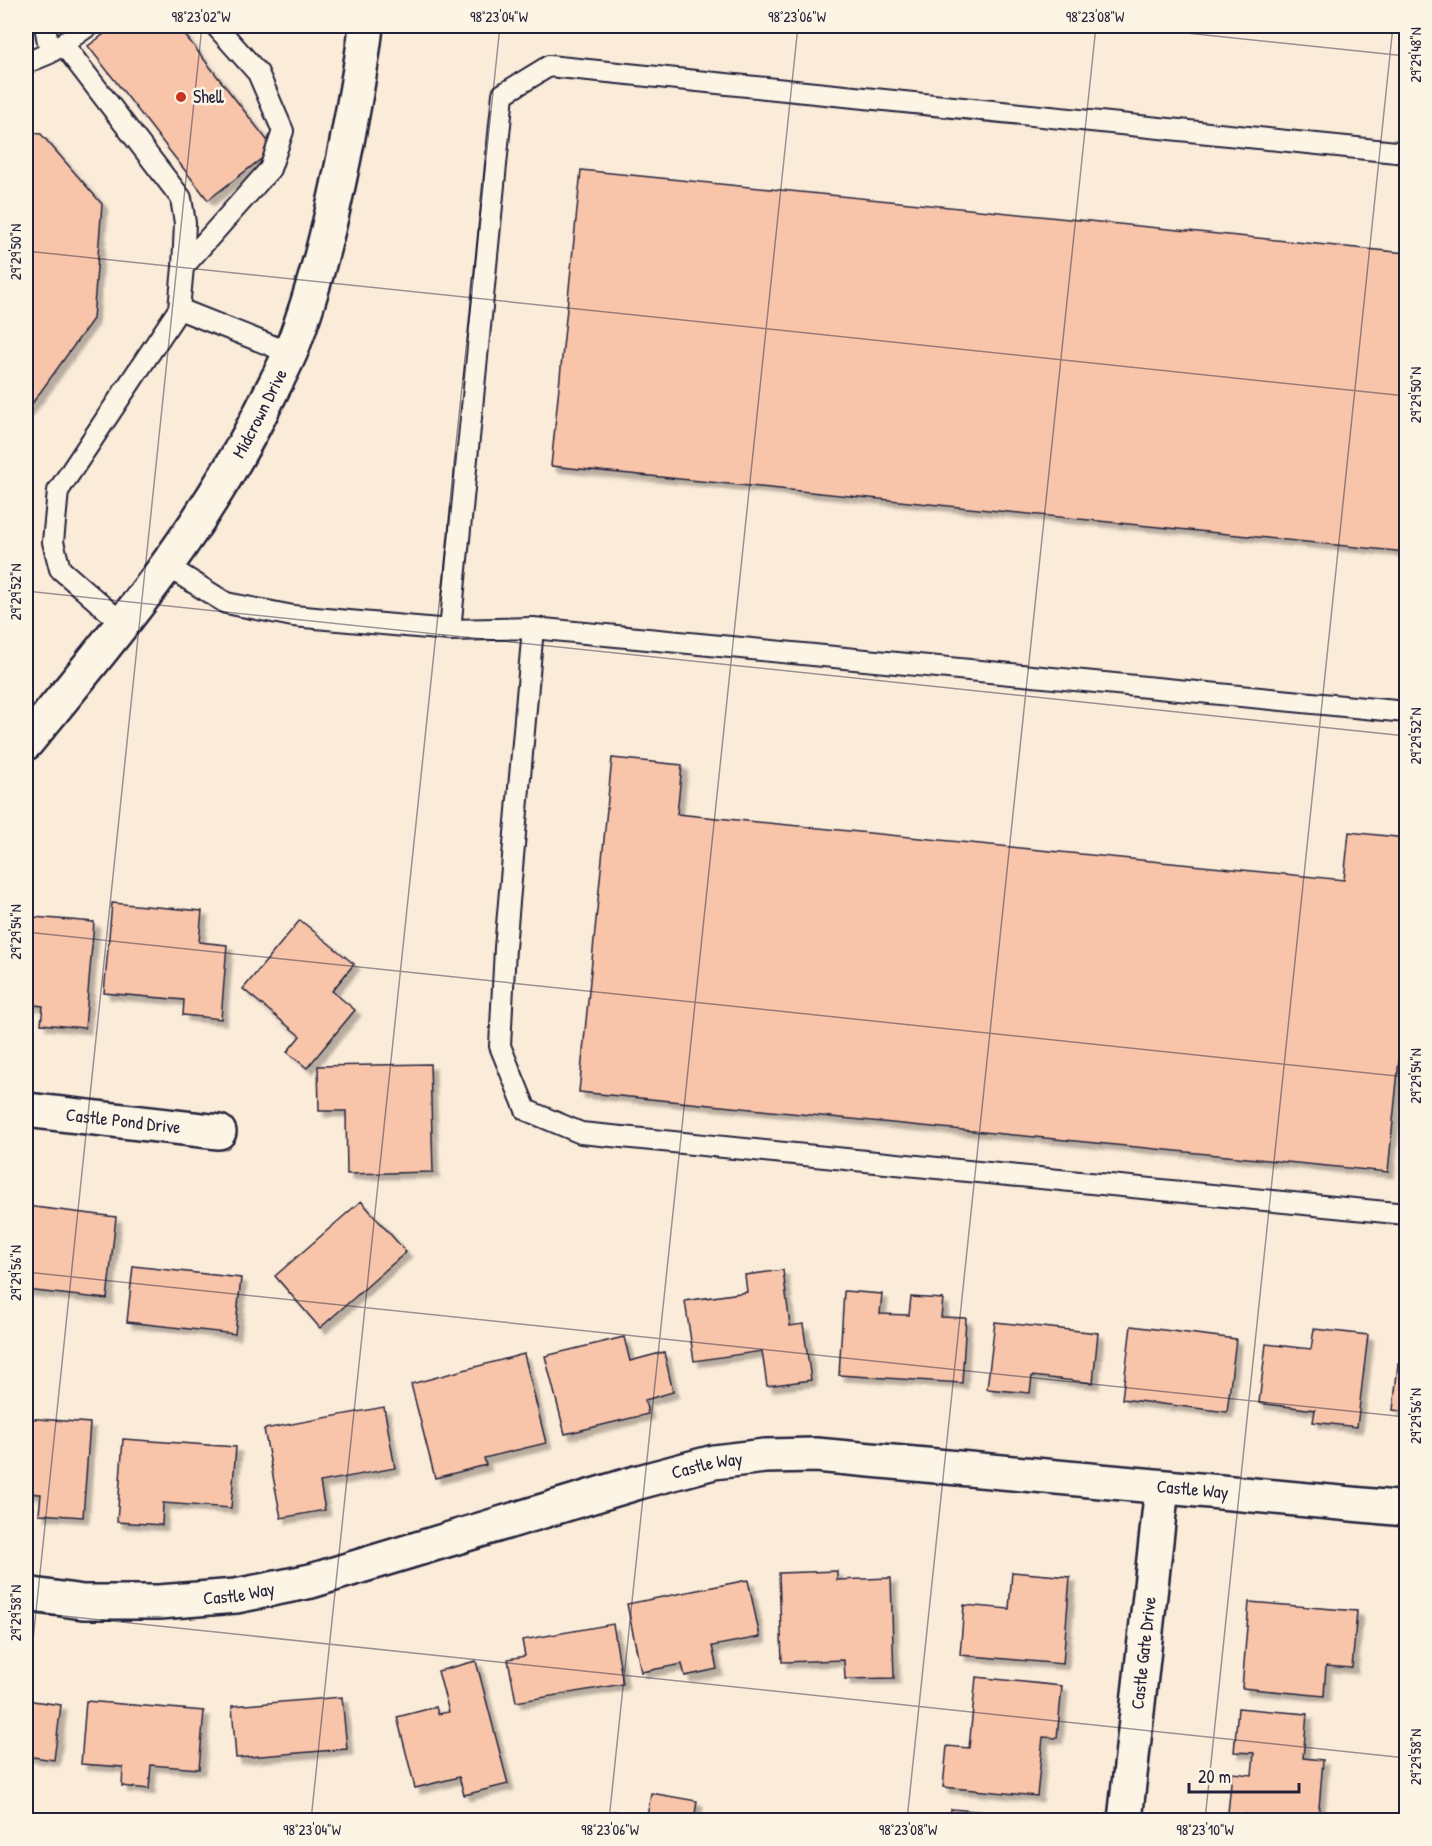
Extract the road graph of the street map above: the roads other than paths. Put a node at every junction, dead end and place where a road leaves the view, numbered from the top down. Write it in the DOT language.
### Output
graph roads {
  1 [pos="45,26"];
  2 [pos="88,26"];
  3 [pos="216,26"];
  4 [pos="366,26"];
  5 [pos="57,49"];
  6 [pos="26,63"];
  7 [pos="1407,153"];
  8 [pos="183,267"];
  9 [pos="179,309"];
  10 [pos="290,353"];
  11 [pos="168,566"];
  12 [pos="123,624"];
  13 [pos="533,628"];
  14 [pos="450,630"];
  15 [pos="1407,712"];
  16 [pos="26,743"];
  17 [pos="26,1110"];
  18 [pos="219,1132"];
  19 [pos="1407,1214"];
  20 [pos="1162,1486"];
  21 [pos="1407,1509"];
  22 [pos="26,1594"];
  23 [pos="1125,1821"];
  1 -- 5 [label="lane"];
  2 -- 5 [label="lane"];
  3 -- 8 [label="lane"];
  4 -- 10 [label="street, Midcrown Drive"];
  5 -- 6 [label="lane"];
  5 -- 8 [label="lane"];
  7 -- 14 [label="lane"];
  8 -- 9 [label="lane"];
  9 -- 10 [label="lane"];
  9 -- 12 [label="lane"];
  10 -- 11 [label="street, Midcrown Drive"];
  11 -- 12 [label="street, Midcrown Drive"];
  11 -- 14 [label="lane"];
  12 -- 16 [label="street, Midcrown Drive"];
  13 -- 14 [label="lane"];
  13 -- 15 [label="lane"];
  13 -- 19 [label="lane"];
  17 -- 18 [label="street, Castle Pond Drive"];
  20 -- 21 [label="street, Castle Way"];
  20 -- 22 [label="street, Castle Way"];
  20 -- 23 [label="street, Castle Gate Drive"];
}
